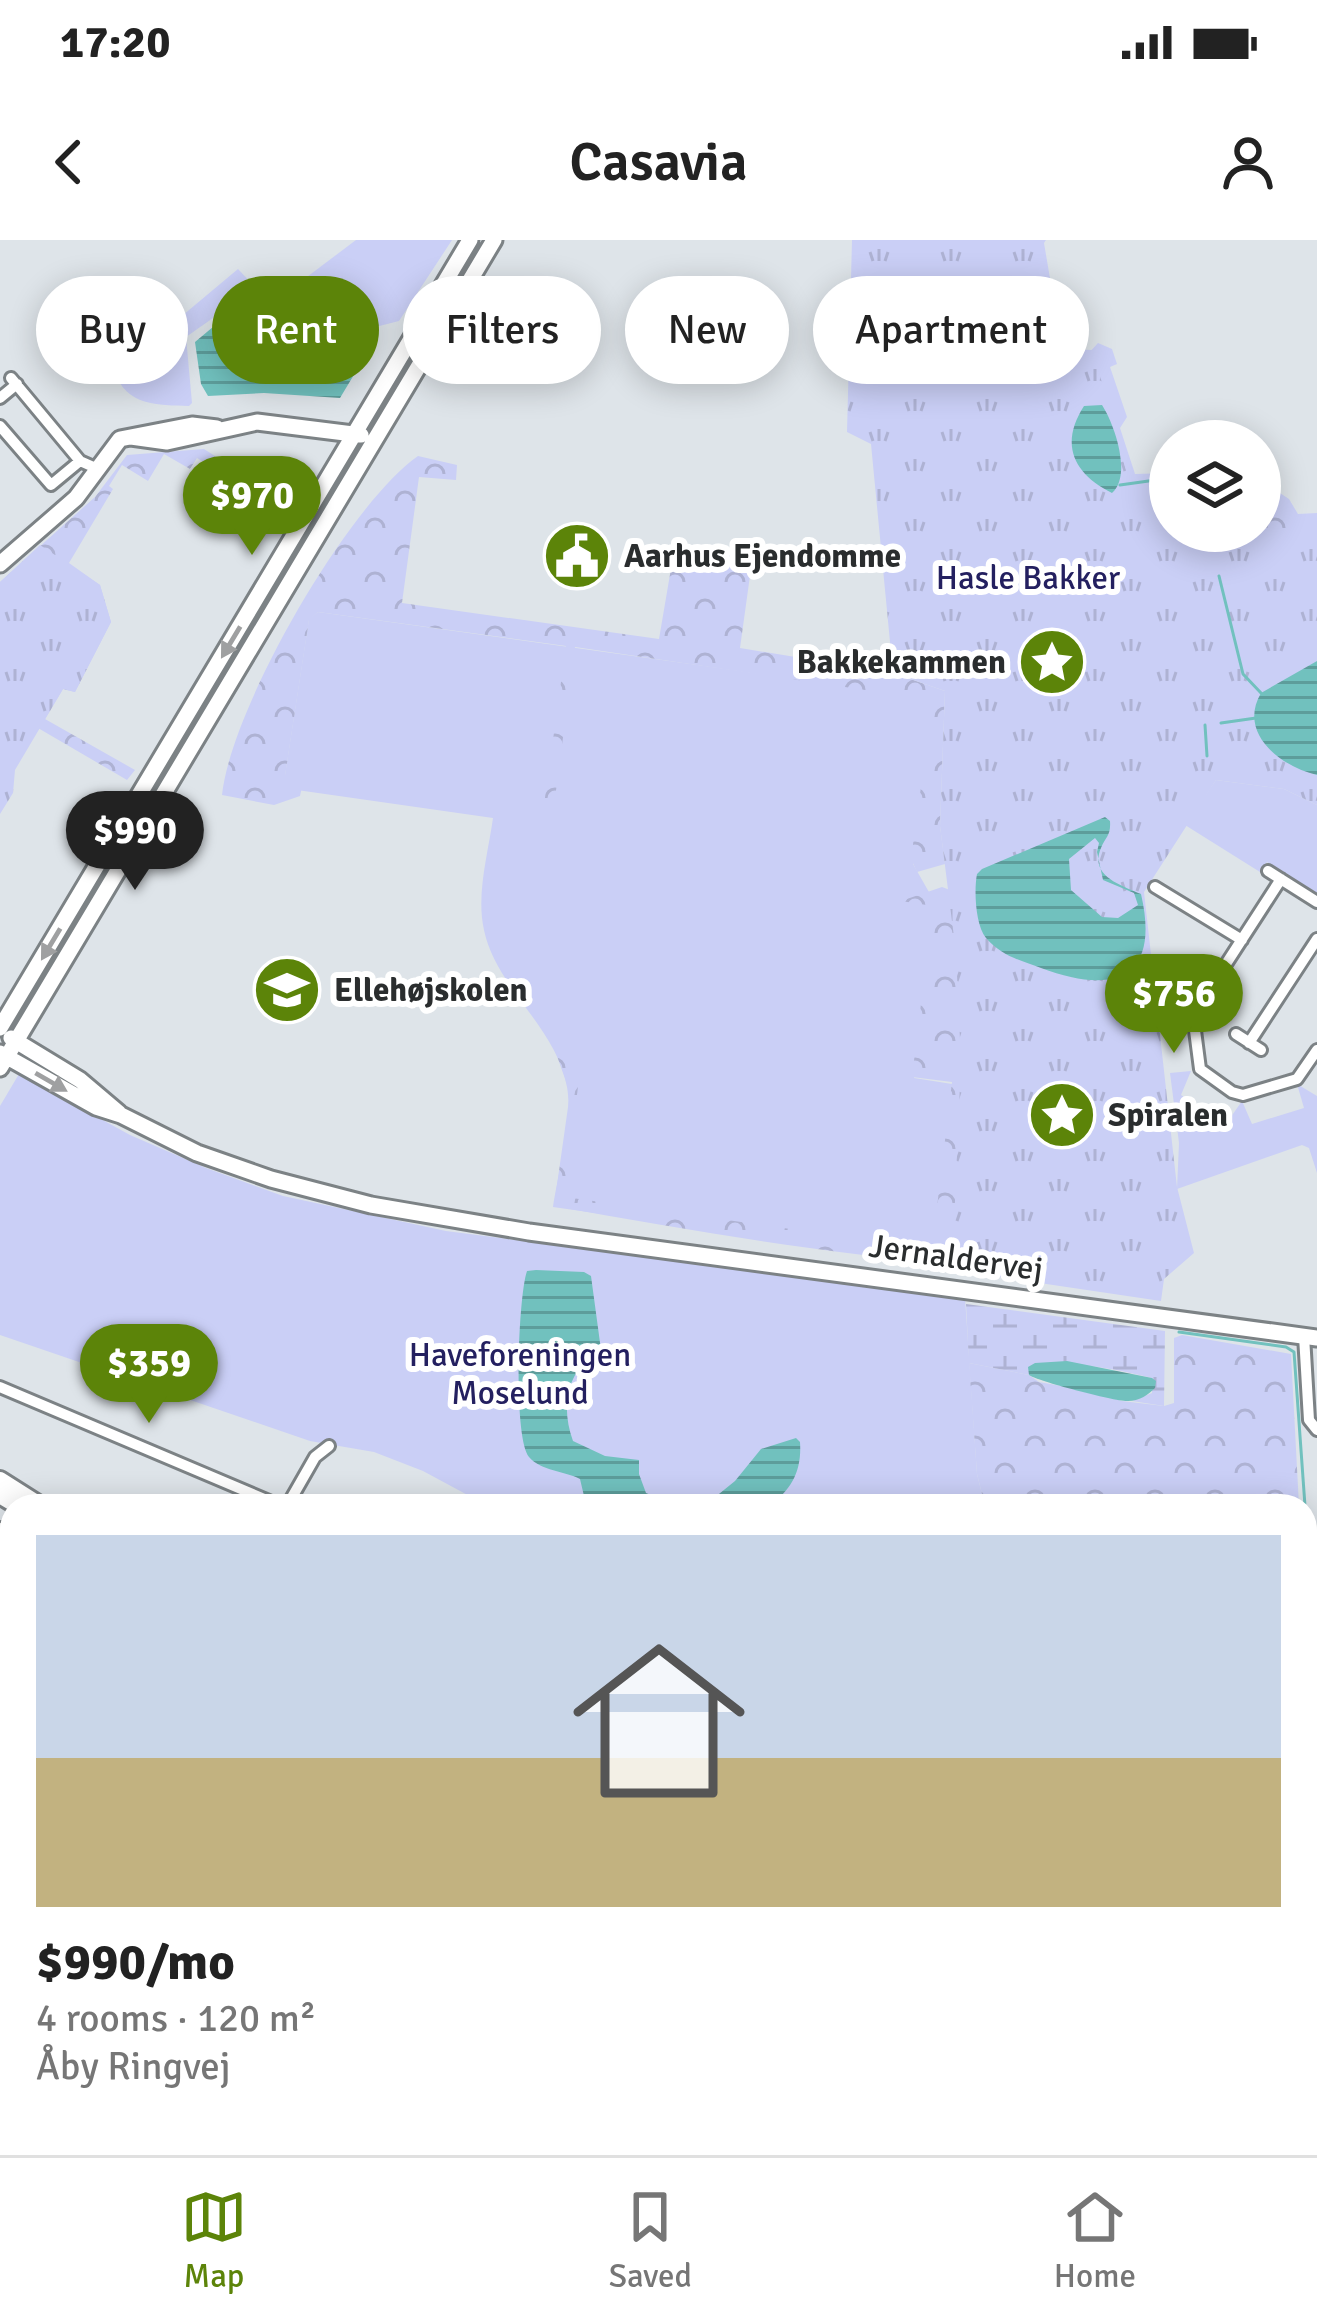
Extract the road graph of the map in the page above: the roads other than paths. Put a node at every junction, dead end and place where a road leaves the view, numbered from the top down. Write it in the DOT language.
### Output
graph roads {
  1 [pos="470,240"];
  2 [pos="494,240"];
  3 [pos="0,398"];
  4 [pos="0,426"];
  5 [pos="357,434"];
  6 [pos="378,439"];
  7 [pos="80,460"];
  8 [pos="98,469"];
  9 [pos="0,564"];
  10 [pos="1268,871"];
  11 [pos="1282,879"];
  12 [pos="1155,886"];
  13 [pos="1317,902"];
  14 [pos="1317,939"];
  15 [pos="1241,940"];
  16 [pos="0,1030"];
  17 [pos="1236,1034"];
  18 [pos="16,1041"];
  19 [pos="1250,1043"];
  20 [pos="1262,1050"];
  21 [pos="1317,1051"];
  22 [pos="2,1060"];
  23 [pos="121,1115"];
  24 [pos="1311,1337"];
  25 [pos="0,1388"];
  26 [pos="1317,1430"];
  27 [pos="329,1446"];
  28 [pos="255,1494"];
  29 [pos="291,1494"];
  1 -- 5 [label="street"];
  2 -- 6 [label="street"];
  3 -- 7 [label="street"];
  4 -- 7 [label="street"];
  5 -- 6 [label="street"];
  5 -- 8 [label="street"];
  5 -- 16 [label="street, one-way"];
  6 -- 18 [label="street"];
  7 -- 8 [label="street"];
  8 -- 9 [label="street"];
  10 -- 11 [label="street"];
  11 -- 13 [label="street"];
  11 -- 15 [label="street"];
  12 -- 15 [label="street"];
  14 -- 19 [label="street"];
  15 -- 21 [label="street"];
  16 -- 18 [label="street, Jernaldervej"];
  17 -- 19 [label="street"];
  18 -- 22 [label="street"];
  18 -- 23 [label="street, Jernaldervej"];
  19 -- 20 [label="street"];
  22 -- 23 [label="street, Jernaldervej, one-way"];
  23 -- 24 [label="street, Jernaldervej"];
  24 -- 26 [label="street, Jernaldervej"];
  25 -- 28 [label="street"];
  27 -- 29 [label="street"];
}
